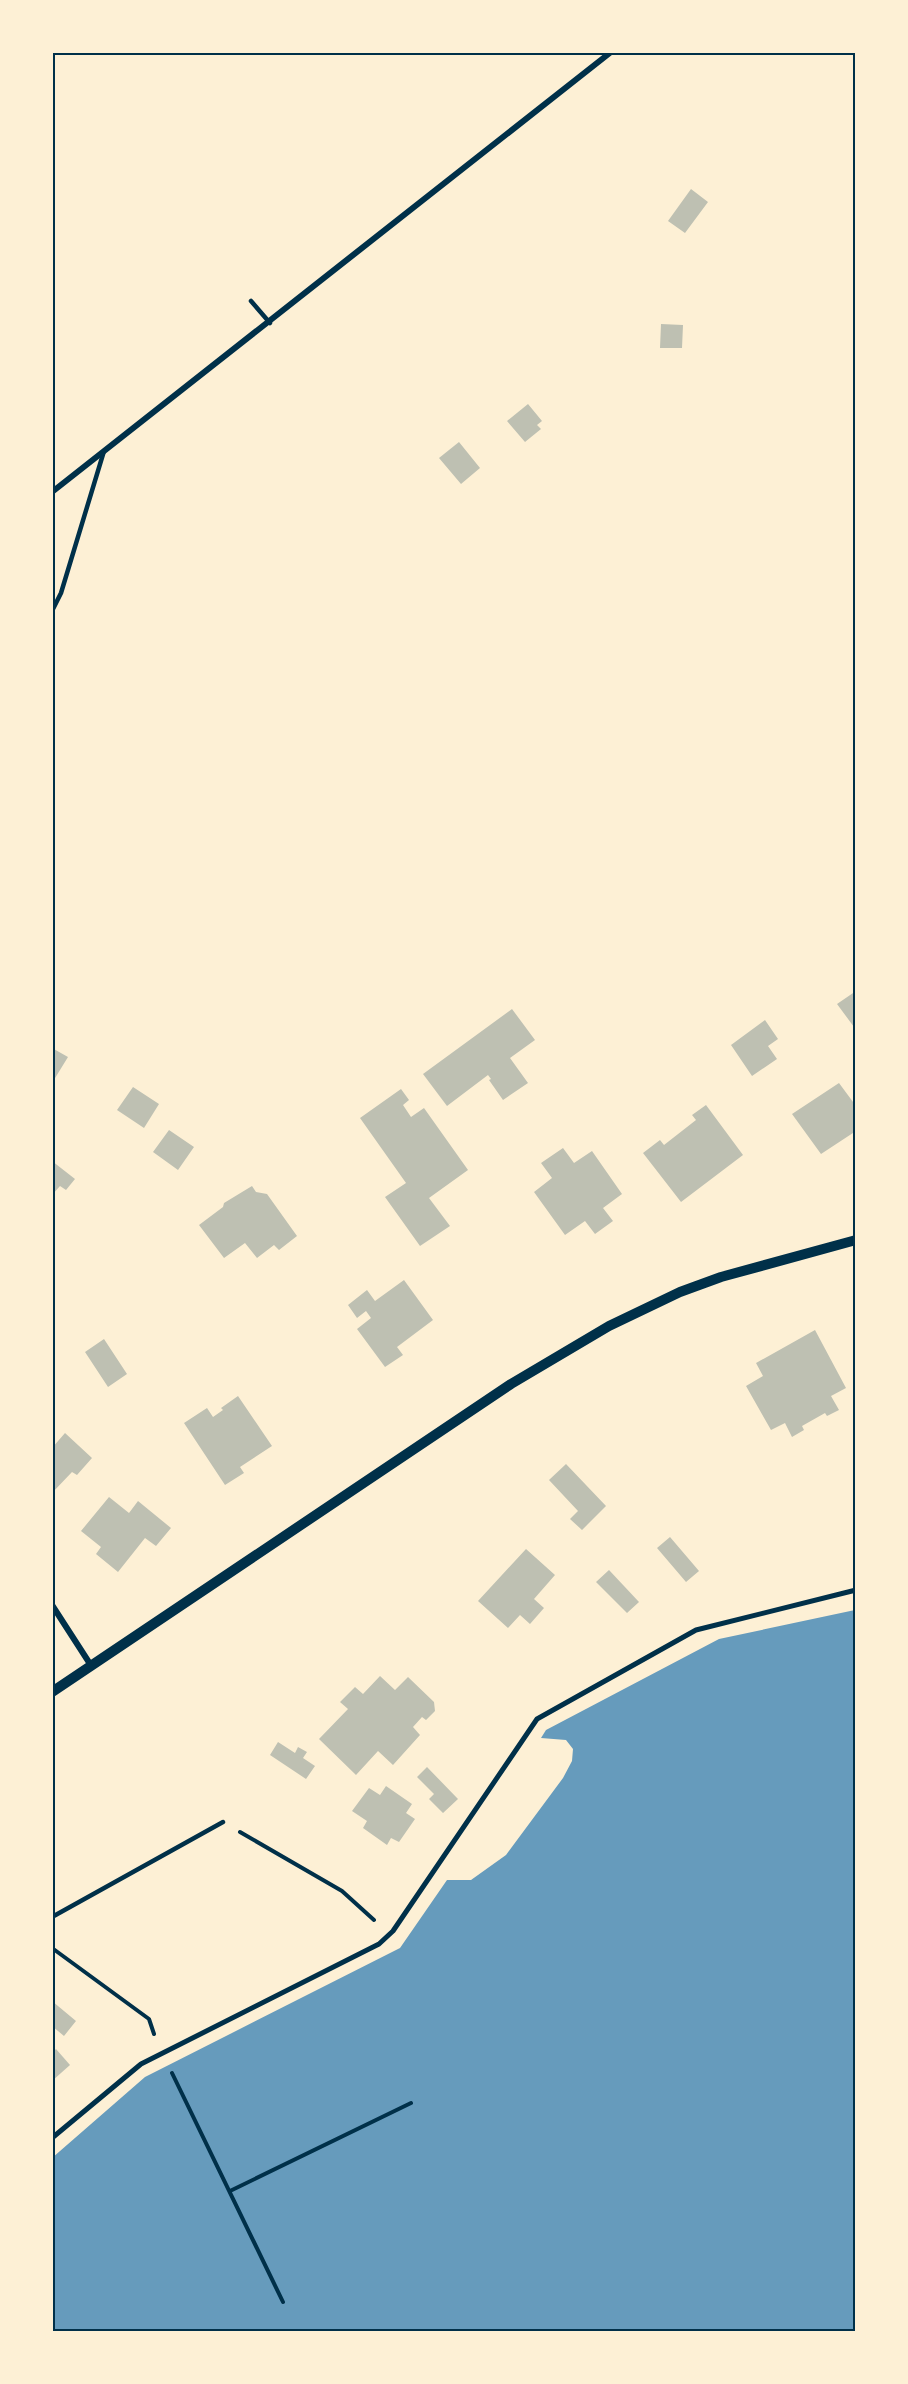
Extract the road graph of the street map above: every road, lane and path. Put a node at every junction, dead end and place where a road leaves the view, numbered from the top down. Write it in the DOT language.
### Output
graph roads {
  1 [pos="611,52"];
  2 [pos="251,301"];
  3 [pos="270,323"];
  4 [pos="104,451"];
  5 [pos="52,492"];
  6 [pos="52,611"];
  7 [pos="855,1240"];
  8 [pos="855,1590"];
  9 [pos="52,1605"];
  10 [pos="92,1667"];
  11 [pos="52,1692"];
  12 [pos="223,1822"];
  13 [pos="52,1917"];
  14 [pos="390,1935"];
  15 [pos="52,1948"];
  16 [pos="162,2052"];
  17 [pos="411,2103"];
  18 [pos="52,2138"];
  19 [pos="230,2192"];
  20 [pos="283,2302"];
  1 -- 3 [label="street"];
  2 -- 3 [label="lane"];
  3 -- 4 [label="street"];
  4 -- 5 [label="street"];
  4 -- 6 [label="lane"];
  7 -- 10 [label="street"];
  8 -- 14 [label="street"];
  9 -- 10 [label="street"];
  10 -- 11 [label="street"];
  12 -- 13 [label="lane"];
  12 -- 14 [label="path"];
  14 -- 16 [label="street"];
  15 -- 16 [label="path"];
  16 -- 18 [label="street"];
  16 -- 19 [label="path"];
  17 -- 19 [label="path"];
  19 -- 20 [label="path"];
}
